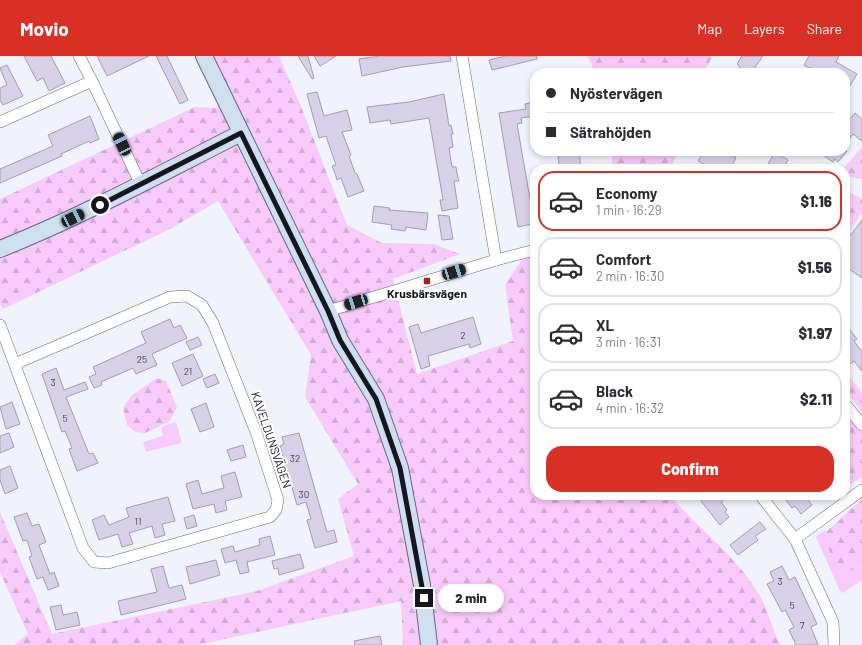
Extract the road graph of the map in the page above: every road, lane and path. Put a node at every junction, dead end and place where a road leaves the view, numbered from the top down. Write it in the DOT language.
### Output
graph roads {
  1 [pos="79,56"];
  2 [pos="204,56"];
  3 [pos="462,56"];
  4 [pos="92,81"];
  5 [pos="0,122"];
  6 [pos="241,133"];
  7 [pos="141,185"];
  8 [pos="0,249"];
  9 [pos="530,251"];
  10 [pos="496,260"];
  11 [pos="328,311"];
  12 [pos="0,325"];
  13 [pos="15,364"];
  14 [pos="850,410"];
  15 [pos="862,425"];
  16 [pos="862,490"];
  17 [pos="850,499"];
  18 [pos="764,500"];
  19 [pos="848,500"];
  20 [pos="795,539"];
  21 [pos="430,645"];
  22 [pos="834,645"];
  1 -- 4 [label="street"];
  2 -- 6 [label="street"];
  3 -- 10 [label="street"];
  4 -- 5 [label="street"];
  4 -- 7 [label="street"];
  6 -- 7 [label="street"];
  6 -- 11 [label="street"];
  7 -- 8 [label="street"];
  9 -- 10 [label="street"];
  10 -- 11 [label="street"];
  11 -- 21 [label="street"];
  12 -- 13 [label="street, KAVELDUNSVÄGEN"];
  13 -- 13 [label="street, KAVELDUNSVÄGEN"];
  14 -- 15 [label="street"];
  16 -- 17 [label="street"];
  18 -- 20 [label="street"];
  19 -- 20 [label="street"];
  20 -- 22 [label="street"];
}
